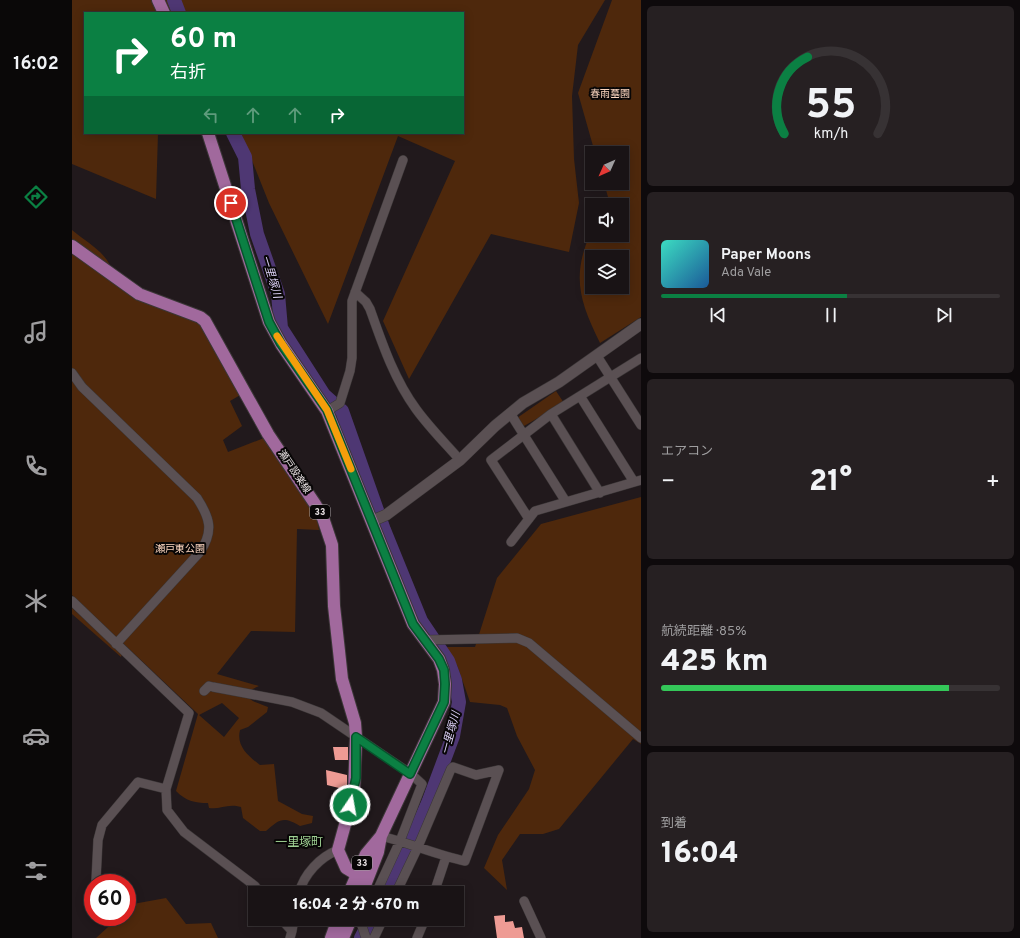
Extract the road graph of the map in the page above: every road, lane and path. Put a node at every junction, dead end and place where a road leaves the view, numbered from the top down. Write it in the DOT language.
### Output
graph roads {
  1 [pos="158,0"];
  2 [pos="164,12"];
  3 [pos="208,134"];
  4 [pos="403,160"];
  5 [pos="72,246"];
  6 [pos="355,292"];
  7 [pos="641,324"];
  8 [pos="597,356"];
  9 [pos="639,363"];
  10 [pos="72,373"];
  11 [pos="610,378"];
  12 [pos="580,396"];
  13 [pos="328,410"];
  14 [pos="510,413"];
  15 [pos="551,414"];
  16 [pos="641,425"];
  17 [pos="523,434"];
  18 [pos="460,460"];
  19 [pos="638,481"];
  20 [pos="600,493"];
  21 [pos="566,502"];
  22 [pos="529,519"];
  23 [pos="372,521"];
  24 [pos="511,542"];
  25 [pos="72,601"];
  26 [pos="425,640"];
  27 [pos="116,644"];
  28 [pos="204,691"];
  29 [pos="356,737"];
  30 [pos="641,738"];
  31 [pos="410,774"];
  32 [pos="166,789"];
  33 [pos="380,836"];
  34 [pos="402,841"];
  35 [pos="416,848"];
  36 [pos="338,850"];
  37 [pos="446,857"];
  38 [pos="96,874"];
  39 [pos="356,874"];
  40 [pos="254,886"];
  41 [pos="302,886"];
  42 [pos="352,886"];
  43 [pos="365,886"];
  44 [pos="380,886"];
  45 [pos="399,886"];
  46 [pos="436,886"];
  47 [pos="524,901"];
  48 [pos="335,926"];
  49 [pos="348,926"];
  50 [pos="364,926"];
  51 [pos="380,926"];
  52 [pos="422,926"];
  53 [pos="331,938"];
  54 [pos="342,938"];
  55 [pos="366,938"];
  56 [pos="374,938"];
  57 [pos="417,938"];
  58 [pos="541,938"];
  1 -- 2 [label="main road"];
  3 -- 13 [label="main road, 33"];
  4 -- 6 [label="street"];
  5 -- 29 [label="main road, 瀬戸設楽線 / 33"];
  6 -- 13 [label="street"];
  6 -- 18 [label="street"];
  7 -- 8 [label="street"];
  8 -- 11 [label="street"];
  8 -- 14 [label="street"];
  9 -- 11 [label="street"];
  10 -- 27 [label="street"];
  11 -- 12 [label="street"];
  11 -- 16 [label="street"];
  12 -- 15 [label="street"];
  12 -- 19 [label="street"];
  13 -- 23 [label="main road, 33"];
  14 -- 17 [label="street"];
  14 -- 18 [label="street"];
  15 -- 17 [label="street"];
  15 -- 20 [label="street"];
  17 -- 21 [label="street"];
  17 -- 22 [label="street"];
  18 -- 23 [label="street"];
  19 -- 20 [label="street"];
  20 -- 21 [label="street"];
  21 -- 22 [label="street"];
  22 -- 24 [label="street"];
  23 -- 26 [label="main road, 33"];
  25 -- 27 [label="street"];
  26 -- 30 [label="street"];
  26 -- 31 [label="main road, 33"];
  27 -- 32 [label="street"];
  28 -- 29 [label="street"];
  29 -- 31 [label="street"];
  29 -- 36 [label="main road, 瀬戸設楽線 / 33"];
  31 -- 33 [label="main road, 33"];
  31 -- 34 [label="street"];
  32 -- 38 [label="street"];
  32 -- 40 [label="street"];
  33 -- 34 [label="street"];
  33 -- 39 [label="main road, 33"];
  33 -- 43 [label="main road, 33"];
  34 -- 35 [label="street"];
  34 -- 44 [label="street"];
  35 -- 37 [label="street"];
  35 -- 37 [label="street"];
  35 -- 45 [label="street"];
  36 -- 39 [label="main road, 33"];
  36 -- 41 [label="street"];
  37 -- 46 [label="street"];
  39 -- 42 [label="main road, 33"];
  47 -- 58 [label="street"];
  48 -- 53 [label="main road"];
  49 -- 54 [label="main road"];
  50 -- 55 [label="street"];
  51 -- 56 [label="street"];
  52 -- 57 [label="street"];
}
